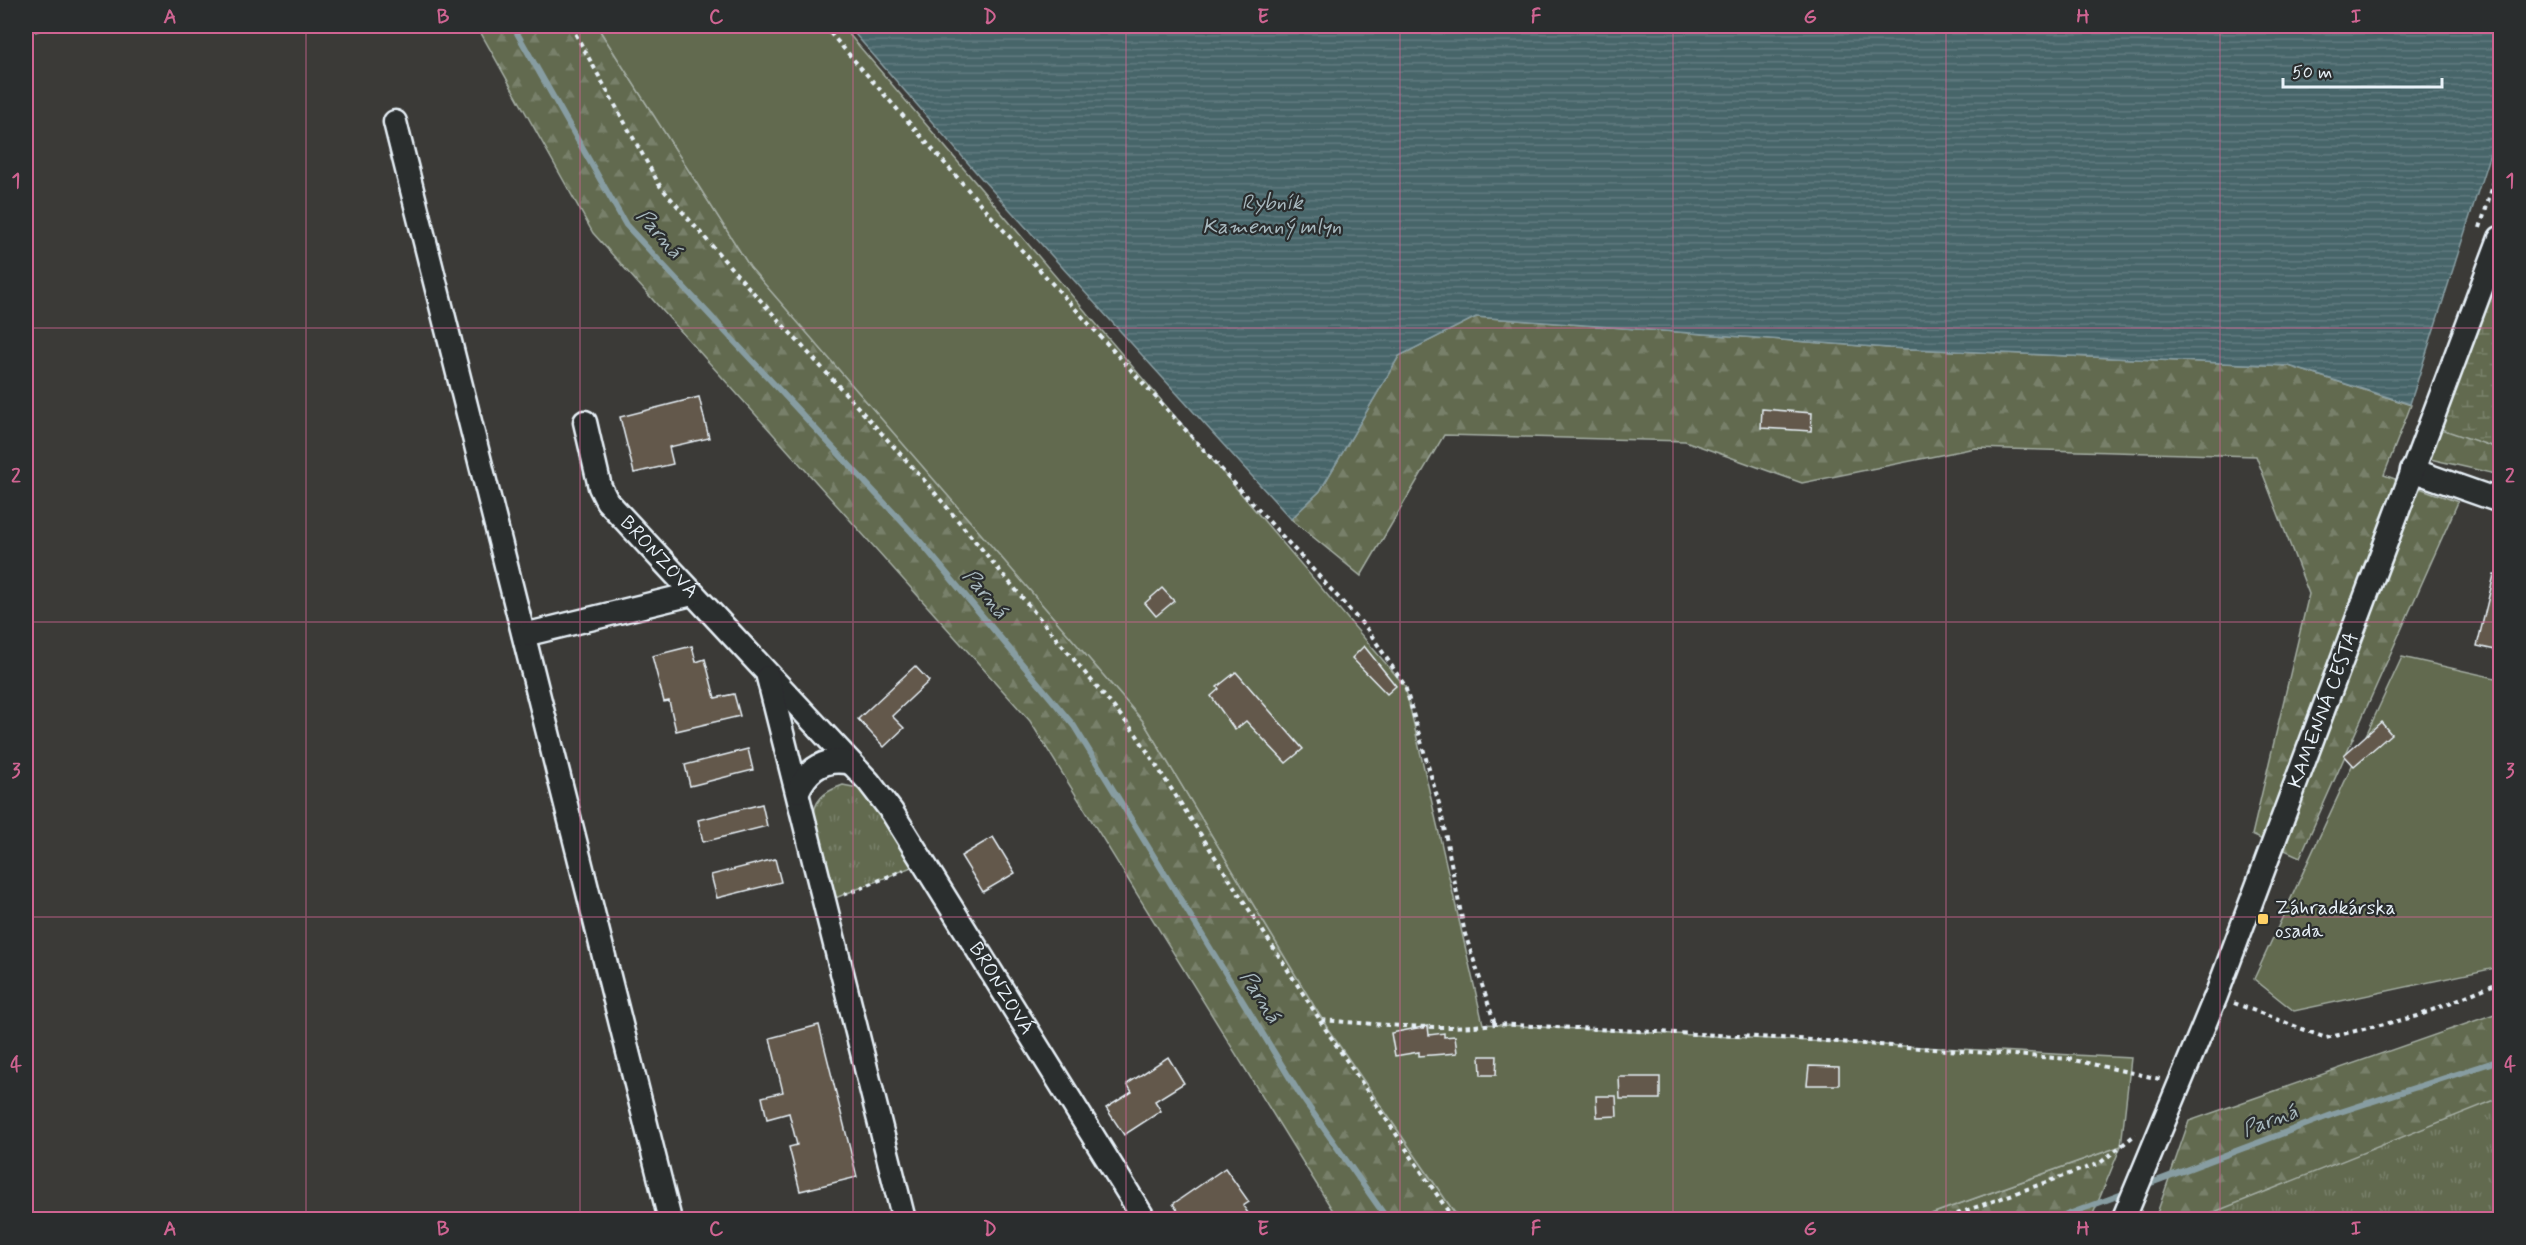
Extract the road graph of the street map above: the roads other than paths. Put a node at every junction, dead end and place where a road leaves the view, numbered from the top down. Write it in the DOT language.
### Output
graph roads {
  1 [pos="395,122"];
  2 [pos="2500,238"];
  3 [pos="585,422"];
  4 [pos="2412,470"];
  5 [pos="2500,501"];
  6 [pos="692,594"];
  7 [pos="524,635"];
  8 [pos="767,673"];
  9 [pos="851,763"];
  10 [pos="798,791"];
  11 [pos="2126,1213"];
  12 [pos="670,1220"];
  13 [pos="904,1220"];
  14 [pos="1145,1220"];
  1 -- 7 [label="street"];
  2 -- 4 [label="street, KAMENNÁ CESTA"];
  3 -- 6 [label="street, BRONZOVÁ"];
  4 -- 5 [label="street"];
  4 -- 11 [label="street, KAMENNÁ CESTA"];
  6 -- 7 [label="street"];
  6 -- 8 [label="street, BRONZOVÁ"];
  7 -- 12 [label="street"];
  8 -- 9 [label="street, BRONZOVÁ"];
  8 -- 10 [label="street, BRONZOVÁ"];
  9 -- 10 [label="street"];
  9 -- 14 [label="street, BRONZOVÁ"];
  10 -- 13 [label="street, BRONZOVÁ"];
}
